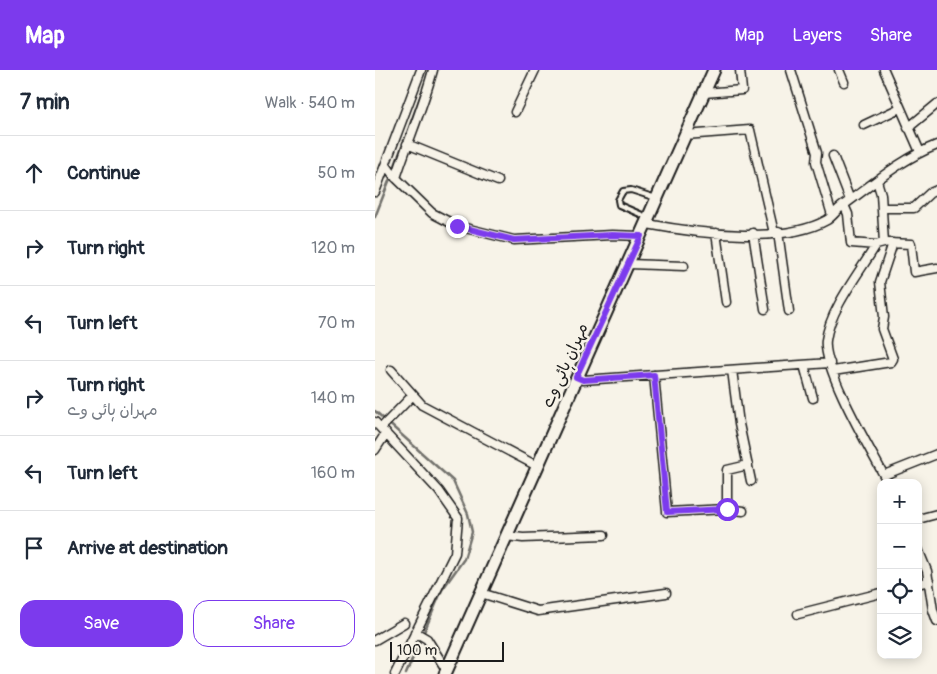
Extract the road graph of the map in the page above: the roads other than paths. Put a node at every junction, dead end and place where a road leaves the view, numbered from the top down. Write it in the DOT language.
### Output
graph roads {
  1 [pos="421,70"];
  2 [pos="433,70"];
  3 [pos="535,70"];
  4 [pos="714,70"];
  5 [pos="740,70"];
  6 [pos="791,70"];
  7 [pos="839,70"];
  8 [pos="884,70"];
  9 [pos="844,82"];
  10 [pos="704,94"];
  11 [pos="937,104"];
  12 [pos="900,108"];
  13 [pos="515,112"];
  14 [pos="864,126"];
  15 [pos="909,128"];
  16 [pos="685,135"];
  17 [pos="407,144"];
  18 [pos="937,145"];
  19 [pos="920,152"];
  20 [pos="833,156"];
  21 [pos="387,166"];
  22 [pos="395,177"];
  23 [pos="498,180"];
  24 [pos="877,181"];
  25 [pos="937,190"];
  26 [pos="375,192"];
  27 [pos="658,199"];
  28 [pos="847,203"];
  29 [pos="882,208"];
  30 [pos="832,215"];
  31 [pos="648,221"];
  32 [pos="776,232"];
  33 [pos="717,233"];
  34 [pos="753,233"];
  35 [pos="641,236"];
  36 [pos="885,243"];
  37 [pos="893,243"];
  38 [pos="876,246"];
  39 [pos="629,264"];
  40 [pos="684,266"];
  41 [pos="937,268"];
  42 [pos="726,302"];
  43 [pos="765,309"];
  44 [pos="789,311"];
  45 [pos="804,365"];
  46 [pos="831,367"];
  47 [pos="391,370"];
  48 [pos="732,370"];
  49 [pos="654,375"];
  50 [pos="576,377"];
  51 [pos="412,396"];
  52 [pos="813,398"];
  53 [pos="381,428"];
  54 [pos="375,450"];
  55 [pos="937,454"];
  56 [pos="748,465"];
  57 [pos="537,466"];
  58 [pos="884,475"];
  59 [pos="886,479"];
  60 [pos="751,481"];
  61 [pos="727,509"];
  62 [pos="743,512"];
  63 [pos="937,514"];
  64 [pos="922,518"];
  65 [pos="604,535"];
  66 [pos="506,536"];
  67 [pos="922,559"];
  68 [pos="929,581"];
  69 [pos="922,583"];
  70 [pos="481,593"];
  71 [pos="666,593"];
  72 [pos="877,594"];
  73 [pos="798,614"];
  74 [pos="937,621"];
  75 [pos="404,623"];
  76 [pos="420,635"];
  77 [pos="376,638"];
  78 [pos="446,672"];
  79 [pos="395,674"];
  1 -- 21 [label="street"];
  2 -- 17 [label="street"];
  3 -- 13 [label="street"];
  4 -- 10 [label="main road, مہران ہائی وے"];
  5 -- 10 [label="street"];
  6 -- 30 [label="street"];
  7 -- 9 [label="street"];
  8 -- 12 [label="street"];
  10 -- 16 [label="main road, مہران ہائی وے"];
  11 -- 15 [label="street"];
  12 -- 14 [label="street"];
  12 -- 15 [label="street"];
  15 -- 19 [label="street"];
  16 -- 27 [label="main road, مہران ہائی وے"];
  16 -- 32 [label="street"];
  17 -- 22 [label="street"];
  17 -- 23 [label="street"];
  18 -- 19 [label="street"];
  19 -- 24 [label="street"];
  20 -- 28 [label="street"];
  21 -- 22 [label="street"];
  21 -- 26 [label="street"];
  22 -- 35 [label="street"];
  24 -- 28 [label="street"];
  24 -- 29 [label="street"];
  25 -- 29 [label="street"];
  27 -- 31 [label="main road, مہران ہائی وے"];
  27 -- 31 [label="lane"];
  28 -- 30 [label="street"];
  28 -- 38 [label="street"];
  29 -- 36 [label="street"];
  30 -- 32 [label="street"];
  31 -- 33 [label="street"];
  31 -- 35 [label="main road, مہران ہائی وے"];
  32 -- 34 [label="street"];
  32 -- 44 [label="street"];
  33 -- 34 [label="street"];
  33 -- 42 [label="street"];
  34 -- 43 [label="street"];
  35 -- 39 [label="main road, مہران ہائی وے"];
  36 -- 37 [label="street"];
  36 -- 38 [label="street"];
  37 -- 41 [label="street"];
  37 -- 46 [label="street"];
  38 -- 46 [label="street"];
  39 -- 40 [label="street"];
  39 -- 50 [label="main road, مہران ہائی وے"];
  45 -- 46 [label="street"];
  45 -- 48 [label="street"];
  45 -- 52 [label="street"];
  46 -- 58 [label="street"];
  47 -- 51 [label="street"];
  48 -- 49 [label="street"];
  48 -- 56 [label="street"];
  49 -- 50 [label="street"];
  49 -- 61 [label="street"];
  50 -- 57 [label="main road, مہران ہائی وے"];
  51 -- 53 [label="street"];
  51 -- 57 [label="street"];
  53 -- 54 [label="street"];
  53 -- 76 [label="street"];
  55 -- 58 [label="street"];
  56 -- 60 [label="street"];
  56 -- 61 [label="street"];
  57 -- 66 [label="main road, مہران ہائی وے"];
  58 -- 59 [label="street"];
  61 -- 62 [label="street"];
  63 -- 64 [label="street"];
  65 -- 66 [label="street"];
  66 -- 70 [label="main road, مہران ہائی وے"];
  67 -- 68 [label="street"];
  68 -- 69 [label="street"];
  68 -- 74 [label="street"];
  70 -- 71 [label="street"];
  70 -- 78 [label="main road, مہران ہائی وے"];
  72 -- 73 [label="street"];
  75 -- 77 [label="street"];
  76 -- 78 [label="street"];
  76 -- 79 [label="street"];
}
